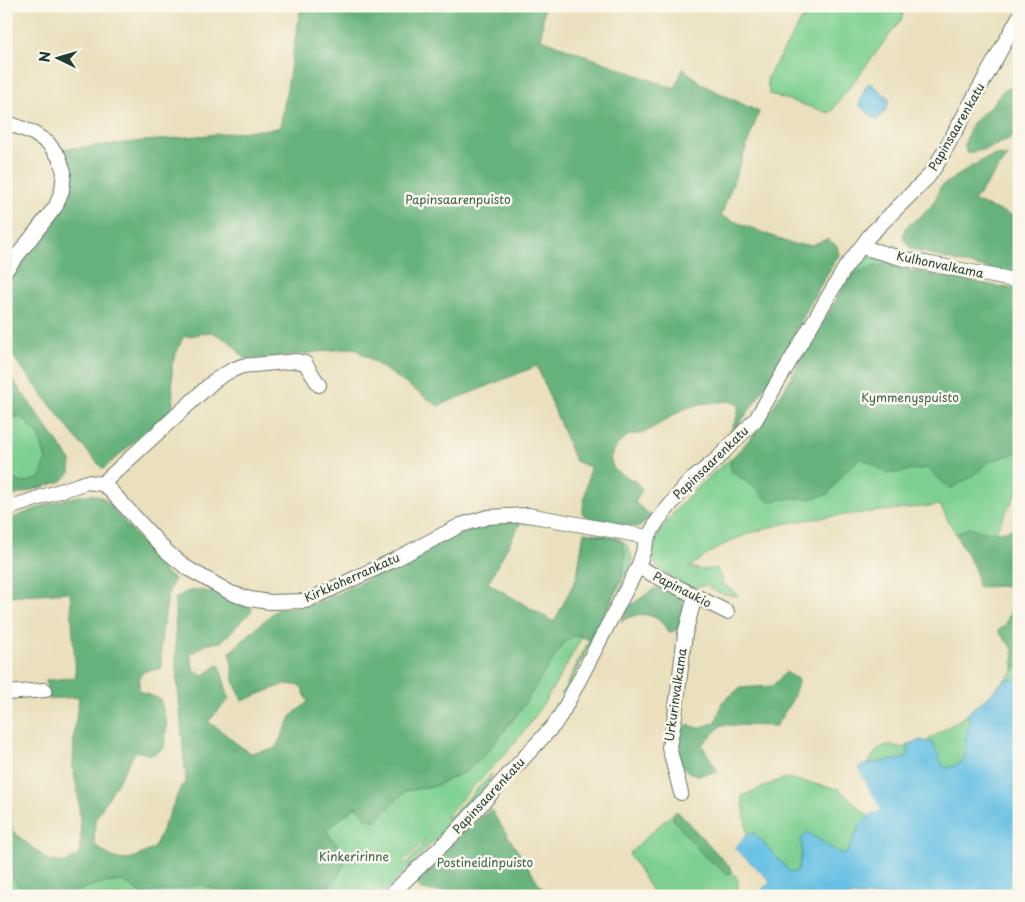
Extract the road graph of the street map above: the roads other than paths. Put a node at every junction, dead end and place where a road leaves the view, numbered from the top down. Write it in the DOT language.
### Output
graph roads {
  1 [pos="1019,17"];
  2 [pos="6,122"];
  3 [pos="862,246"];
  4 [pos="6,270"];
  5 [pos="1019,281"];
  6 [pos="319,385"];
  7 [pos="102,484"];
  8 [pos="6,509"];
  9 [pos="648,537"];
  10 [pos="638,567"];
  11 [pos="695,596"];
  12 [pos="727,612"];
  13 [pos="45,690"];
  14 [pos="6,693"];
  15 [pos="680,793"];
  16 [pos="389,896"];
  1 -- 3 [label="street, Papinsaarenkatu"];
  2 -- 4 [label="street"];
  3 -- 5 [label="street, Kulhonvalkama"];
  3 -- 9 [label="street, Papinsaarenkatu"];
  6 -- 7 [label="street"];
  7 -- 8 [label="street"];
  7 -- 9 [label="street, Kirkkoherrankatu"];
  9 -- 10 [label="street, Papinsaarenkatu"];
  10 -- 11 [label="street, Papinaukio"];
  10 -- 16 [label="street, Papinsaarenkatu"];
  11 -- 12 [label="street, Papinaukio"];
  11 -- 15 [label="street, Urkurinvalkama"];
  13 -- 14 [label="street"];
}
